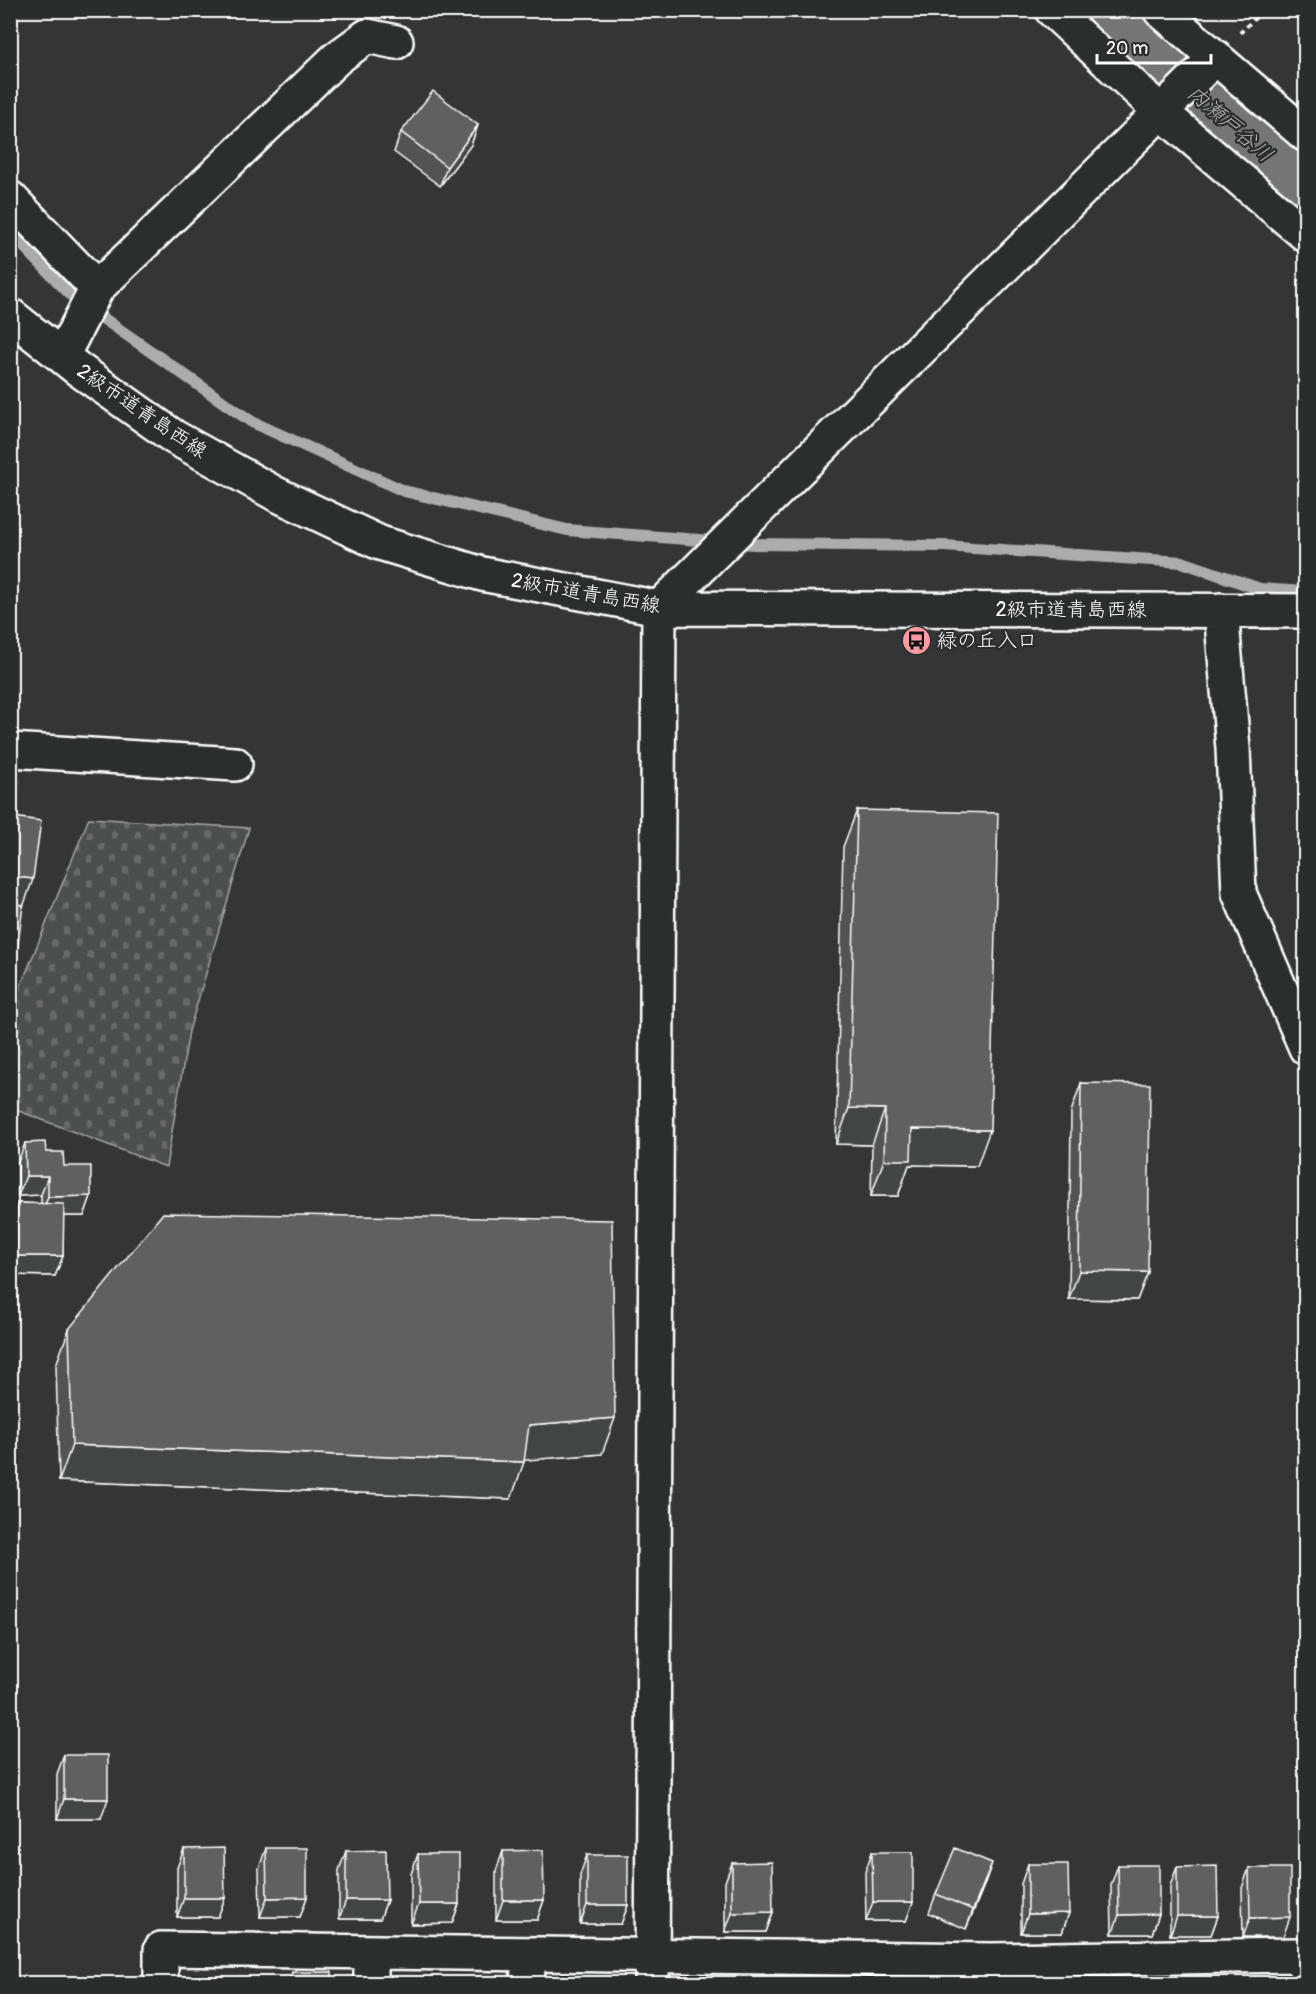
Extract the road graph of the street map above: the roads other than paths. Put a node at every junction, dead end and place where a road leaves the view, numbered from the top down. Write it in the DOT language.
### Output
graph roads {
  1 [pos="1052,10"];
  2 [pos="1160,10"];
  3 [pos="396,42"];
  4 [pos="1216,57"];
  5 [pos="1161,112"];
  6 [pos="1305,135"];
  7 [pos="10,198"];
  8 [pos="1305,235"];
  9 [pos="97,288"];
  10 [pos="10,315"];
  11 [pos="62,356"];
  12 [pos="659,608"];
  13 [pos="1221,610"];
  14 [pos="1305,611"];
  15 [pos="10,750"];
  16 [pos="235,764"];
  17 [pos="1305,1048"];
  18 [pos="371,1968"];
  19 [pos="1305,1968"];
  20 [pos="528,1969"];
  21 [pos="652,1970"];
  22 [pos="794,1971"];
  23 [pos="1202,1971"];
  24 [pos="991,1972"];
  25 [pos="161,1983"];
  1 -- 5 [label="street"];
  2 -- 4 [label="street"];
  3 -- 9 [label="street"];
  4 -- 5 [label="street"];
  4 -- 6 [label="street"];
  5 -- 8 [label="street"];
  5 -- 12 [label="street"];
  7 -- 9 [label="street"];
  9 -- 11 [label="street"];
  10 -- 11 [label="street, 2級市道青島西線"];
  11 -- 12 [label="street, 2級市道青島西線"];
  12 -- 13 [label="street, 2級市道青島西線"];
  12 -- 21 [label="street"];
  13 -- 14 [label="street, 2級市道青島西線"];
  13 -- 17 [label="street"];
  15 -- 16 [label="street"];
  18 -- 20 [label="street"];
  18 -- 25 [label="street"];
  19 -- 23 [label="street"];
  20 -- 21 [label="street"];
  21 -- 22 [label="street"];
  22 -- 24 [label="street"];
  23 -- 24 [label="street"];
}
